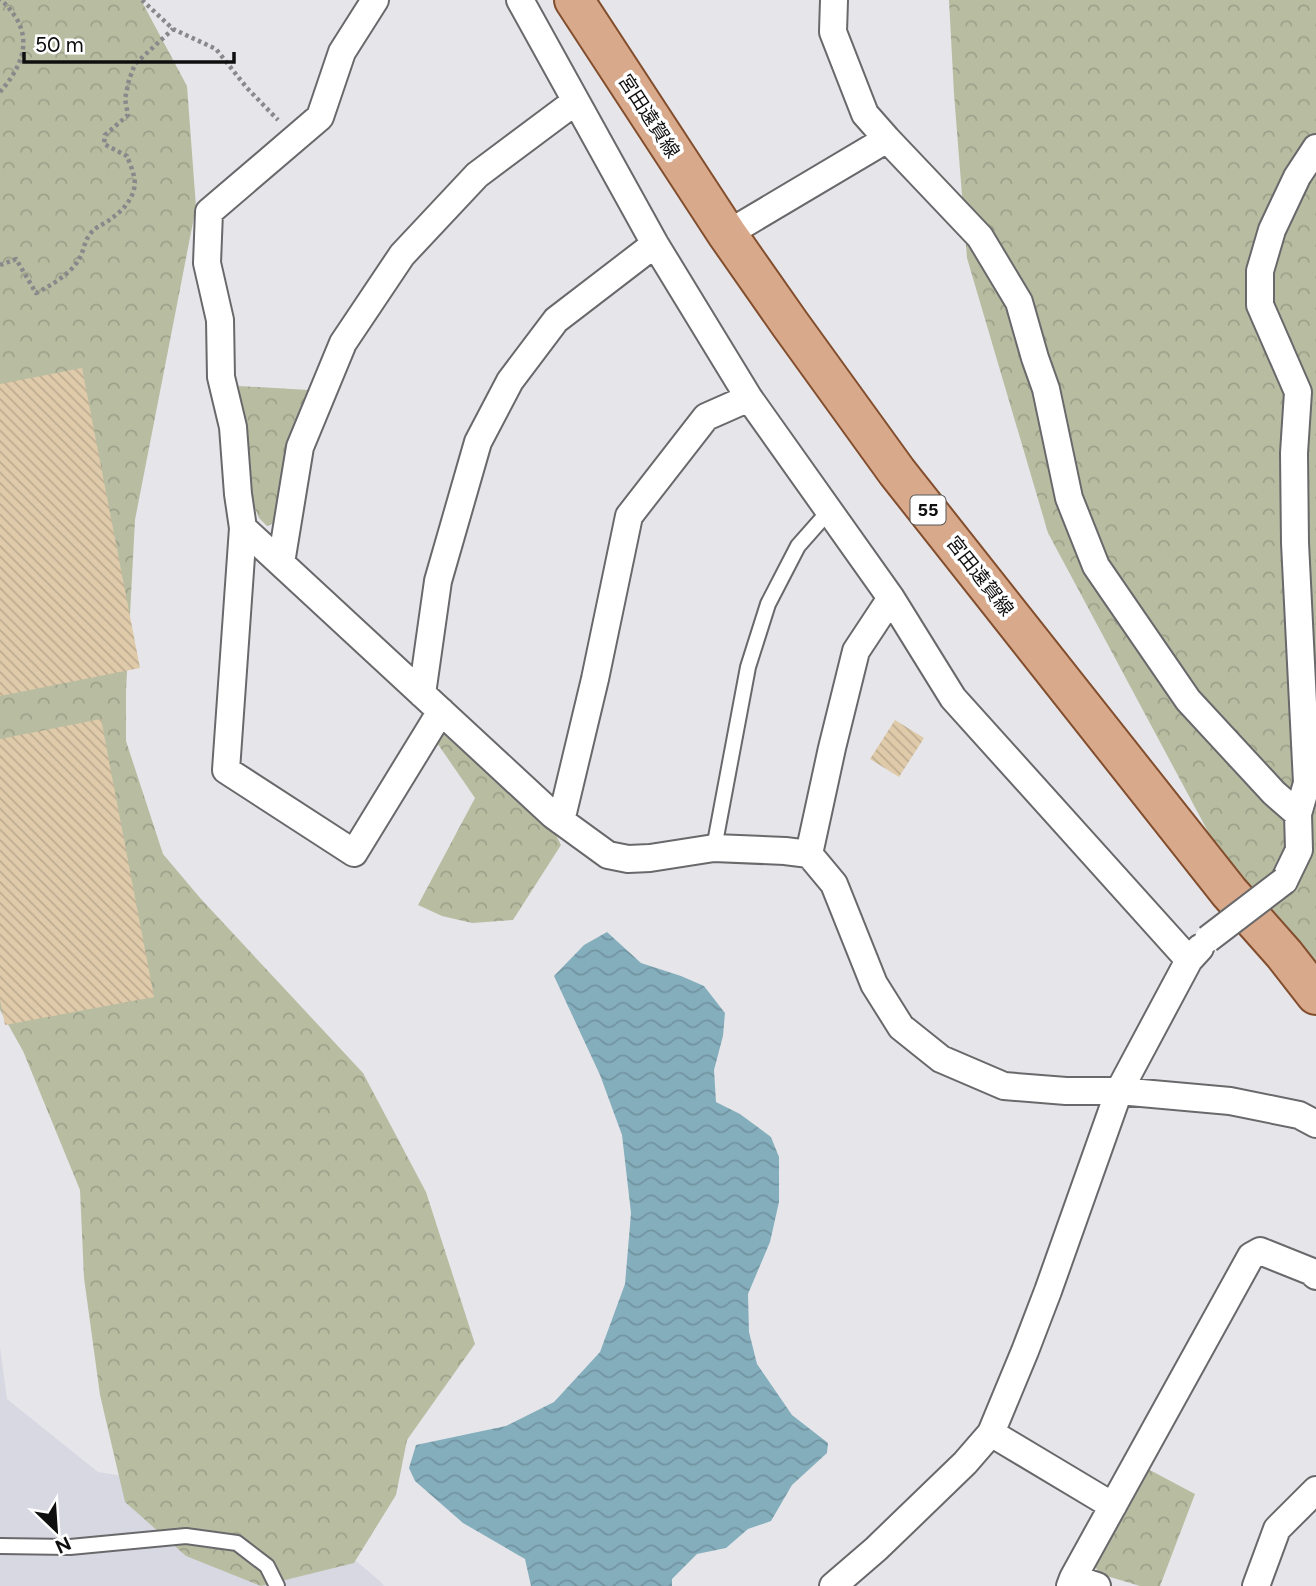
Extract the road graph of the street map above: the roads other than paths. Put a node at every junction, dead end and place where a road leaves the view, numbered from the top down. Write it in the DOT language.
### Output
graph roads {
  1 [pos="375,0"];
  2 [pos="520,0"];
  3 [pos="574,0"];
  4 [pos="834,0"];
  5 [pos="576,101"];
  6 [pos="887,139"];
  7 [pos="1316,148"];
  8 [pos="727,234"];
  9 [pos="655,244"];
  10 [pos="749,397"];
  11 [pos="828,512"];
  12 [pos="243,528"];
  13 [pos="281,563"];
  14 [pos="891,598"];
  15 [pos="431,702"];
  16 [pos="1298,814"];
  17 [pos="561,821"];
  18 [pos="714,848"];
  19 [pos="809,854"];
  20 [pos="1189,960"];
  21 [pos="1316,995"];
  22 [pos="1119,1091"];
  23 [pos="1316,1124"];
  24 [pos="1316,1276"];
  25 [pos="992,1433"];
  26 [pos="1316,1490"];
  27 [pos="1113,1506"];
  28 [pos="0,1546"];
  29 [pos="1080,1583"];
  30 [pos="276,1586"];
  31 [pos="833,1586"];
  32 [pos="1256,1586"];
  1 -- 12 [label="street"];
  2 -- 5 [label="street"];
  3 -- 8 [label="main road, 宮田遠賀線 / 55"];
  4 -- 6 [label="street"];
  5 -- 9 [label="street"];
  5 -- 13 [label="street"];
  6 -- 8 [label="street"];
  6 -- 16 [label="street"];
  7 -- 16 [label="street"];
  8 -- 21 [label="main road, 宮田遠賀線 / 55"];
  9 -- 10 [label="street"];
  9 -- 15 [label="street"];
  10 -- 11 [label="street"];
  10 -- 17 [label="street"];
  11 -- 14 [label="street"];
  11 -- 18 [label="lane"];
  12 -- 13 [label="street"];
  12 -- 15 [label="street"];
  13 -- 15 [label="street"];
  14 -- 19 [label="street"];
  14 -- 20 [label="street"];
  15 -- 17 [label="street"];
  16 -- 20 [label="street, bridge"];
  17 -- 18 [label="street"];
  18 -- 19 [label="street"];
  19 -- 22 [label="street"];
  20 -- 22 [label="street"];
  22 -- 23 [label="street"];
  22 -- 25 [label="street"];
  24 -- 27 [label="street"];
  25 -- 27 [label="street"];
  25 -- 31 [label="street"];
  26 -- 32 [label="street"];
  27 -- 29 [label="street"];
  28 -- 30 [label="lane"];
}
